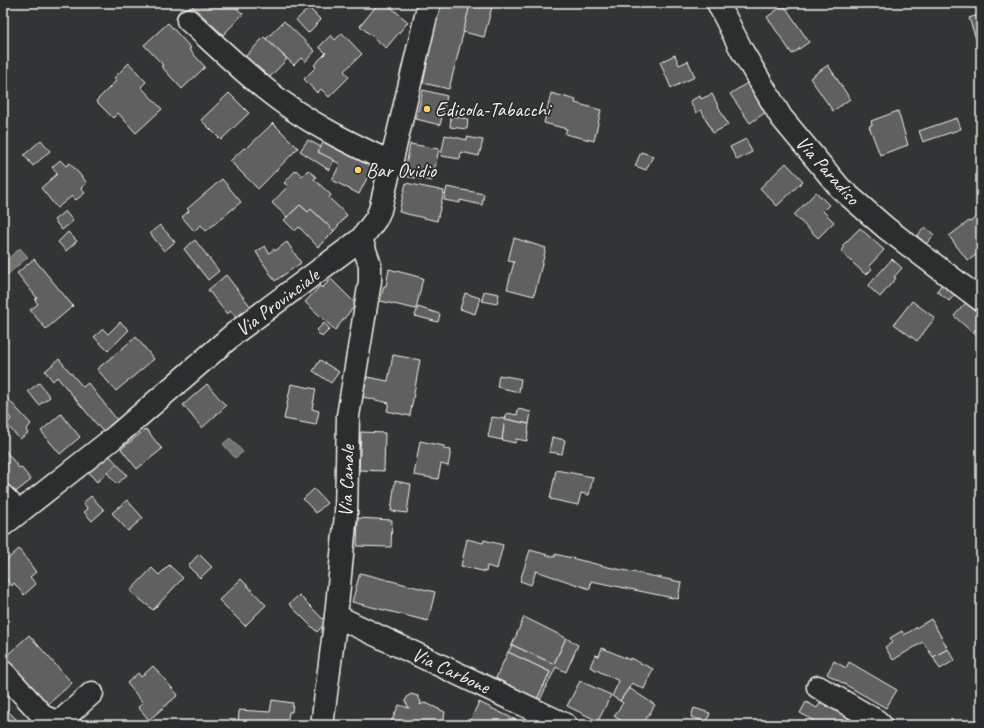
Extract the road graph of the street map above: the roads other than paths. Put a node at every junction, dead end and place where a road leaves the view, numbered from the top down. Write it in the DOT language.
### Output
graph roads {
  1 [pos="429,3"];
  2 [pos="718,3"];
  3 [pos="188,20"];
  4 [pos="392,163"];
  5 [pos="361,239"];
  6 [pos="981,300"];
  7 [pos="3,496"];
  8 [pos="11,518"];
  9 [pos="336,616"];
  10 [pos="3,672"];
  11 [pos="818,687"];
  12 [pos="92,693"];
  13 [pos="322,725"];
  14 [pos="566,725"];
  15 [pos="881,725"];
  1 -- 4 [label="street, Via Provinciale"];
  2 -- 6 [label="street, Via Paradiso"];
  3 -- 4 [label="street"];
  4 -- 5 [label="street, Via Provinciale"];
  5 -- 8 [label="street, Via Provinciale"];
  5 -- 9 [label="street, Via Canale"];
  7 -- 8 [label="street"];
  9 -- 13 [label="street, Via Canale"];
  9 -- 14 [label="street, Via Carbone"];
  10 -- 12 [label="street"];
  11 -- 15 [label="street"];
}
